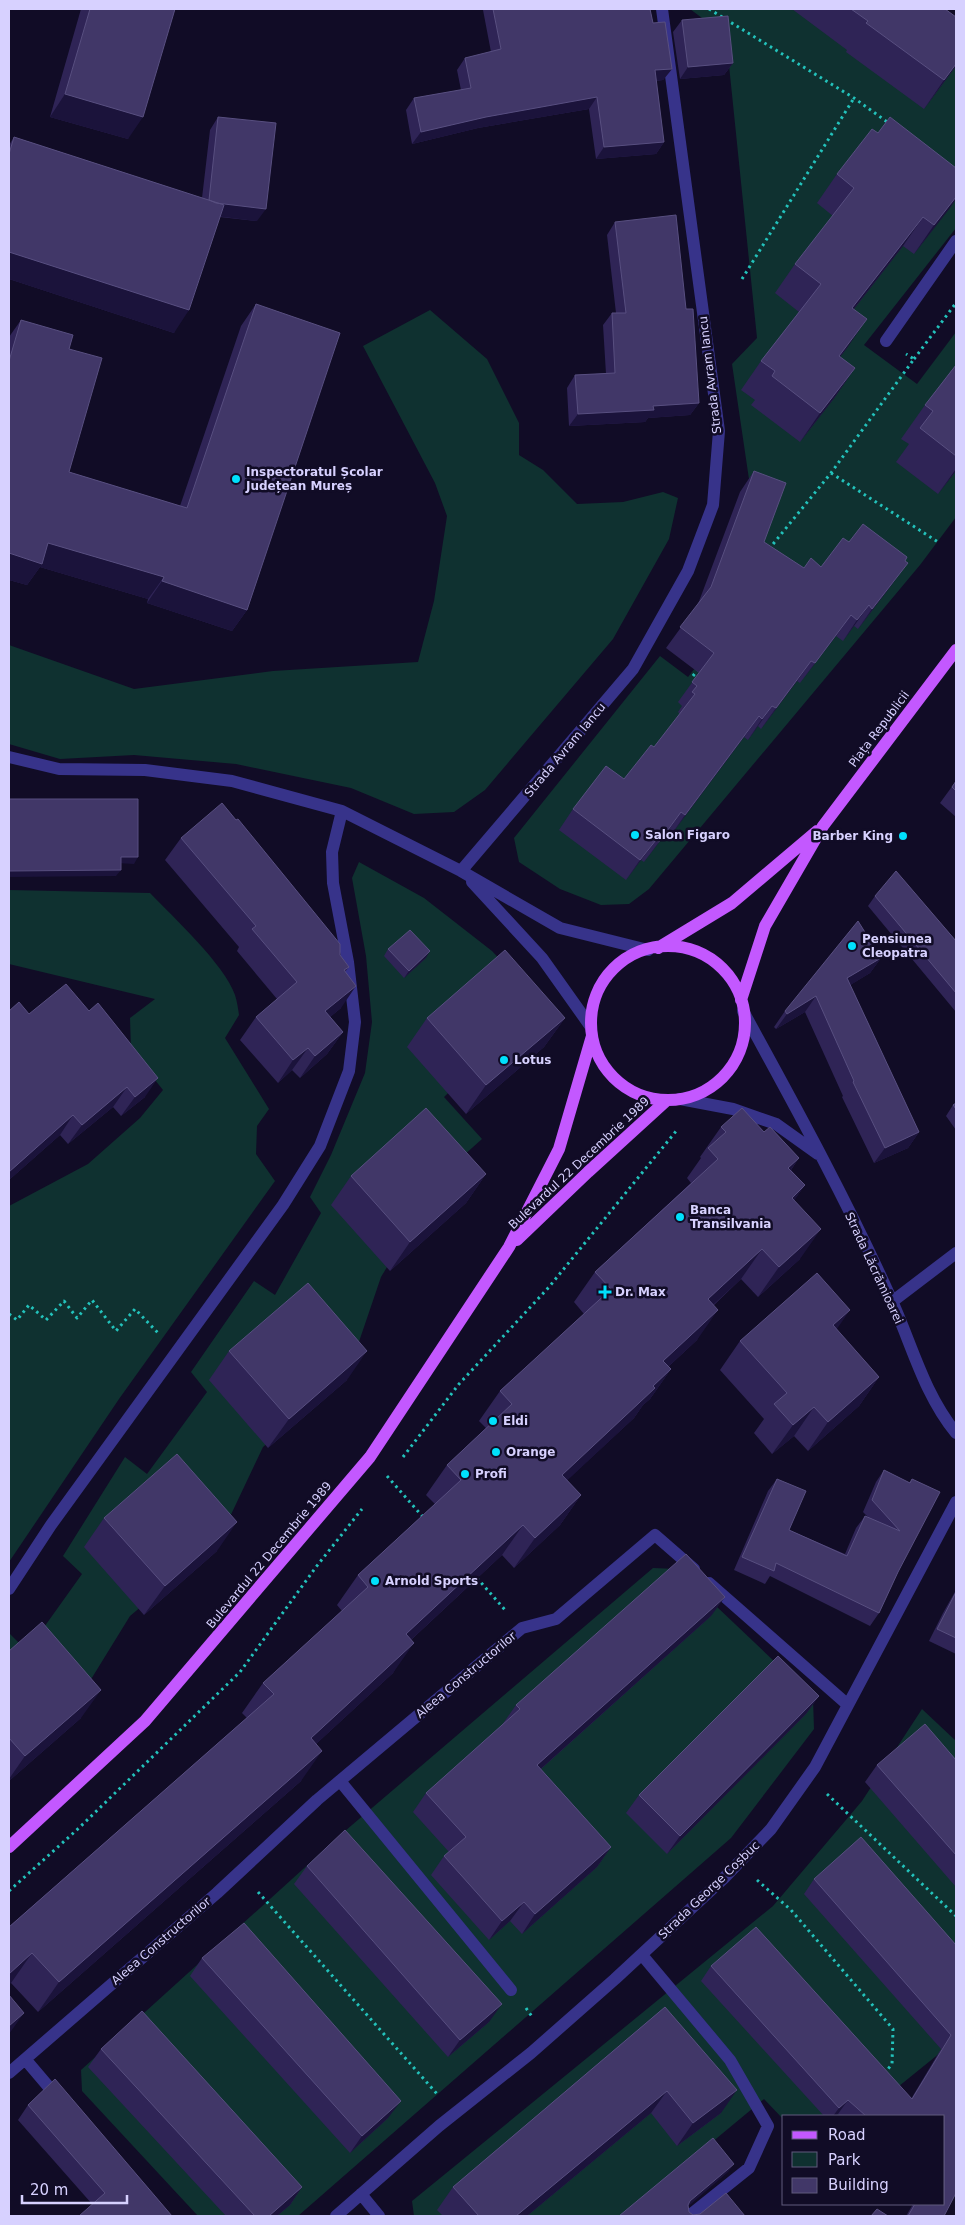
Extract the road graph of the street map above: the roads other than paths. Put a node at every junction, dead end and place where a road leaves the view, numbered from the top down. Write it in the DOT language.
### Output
graph roads {
  1 [pos="662,9"];
  2 [pos="956,241"];
  3 [pos="886,341"];
  4 [pos="956,650"];
  5 [pos="9,757"];
  6 [pos="342,811"];
  7 [pos="824,826"];
  8 [pos="462,871"];
  9 [pos="652,950"];
  10 [pos="742,1006"];
  11 [pos="592,1031"];
  12 [pos="674,1100"];
  13 [pos="820,1155"];
  14 [pos="509,1247"];
  15 [pos="956,1253"];
  16 [pos="893,1302"];
  17 [pos="956,1432"];
  18 [pos="956,1502"];
  19 [pos="9,1589"];
  20 [pos="848,1705"];
  21 [pos="340,1781"];
  22 [pos="9,1846"];
  23 [pos="642,1955"];
  24 [pos="511,1990"];
  25 [pos="25,2059"];
  26 [pos="9,2073"];
  27 [pos="67,2108"];
  28 [pos="361,2194"];
  29 [pos="336,2216"];
  30 [pos="379,2216"];
  31 [pos="689,2216"];
  1 -- 8 [label="street, Strada Avram Iancu"];
  2 -- 3 [label="street"];
  4 -- 7 [label="main road, Piața Republicii"];
  5 -- 6 [label="street"];
  6 -- 8 [label="street"];
  6 -- 19 [label="street"];
  7 -- 9 [label="main road, Piața Republicii"];
  7 -- 10 [label="main road, Piața Republicii"];
  8 -- 9 [label="street"];
  8 -- 11 [label="street"];
  9 -- 10 [label="main road, Bulevardul 22 Decembrie 1989"];
  9 -- 11 [label="main road, Bulevardul 22 Decembrie 1989"];
  10 -- 12 [label="main road, Bulevardul 22 Decembrie 1989"];
  10 -- 13 [label="street, Strada Lăcrămioarei"];
  11 -- 12 [label="main road, Bulevardul 22 Decembrie 1989"];
  11 -- 14 [label="main road, Bulevardul 22 Decembrie 1989"];
  12 -- 13 [label="street, Strada Lăcrămioarei"];
  12 -- 14 [label="main road, Bulevardul 22 Decembrie 1989"];
  13 -- 16 [label="street, Strada Lăcrămioarei"];
  14 -- 22 [label="main road, Bulevardul 22 Decembrie 1989"];
  15 -- 16 [label="street"];
  16 -- 17 [label="street, Strada Lăcrămioarei"];
  18 -- 20 [label="street, Strada George Coșbuc"];
  20 -- 21 [label="street, Aleea Constructorilor"];
  20 -- 23 [label="street, Strada George Coșbuc"];
  21 -- 24 [label="street"];
  21 -- 25 [label="street, Aleea Constructorilor"];
  23 -- 28 [label="street, Strada George Coșbuc"];
  23 -- 31 [label="street"];
  25 -- 26 [label="street, Aleea Constructorilor"];
  25 -- 27 [label="street"];
  28 -- 29 [label="street, Strada George Coșbuc"];
  28 -- 30 [label="street"];
}
